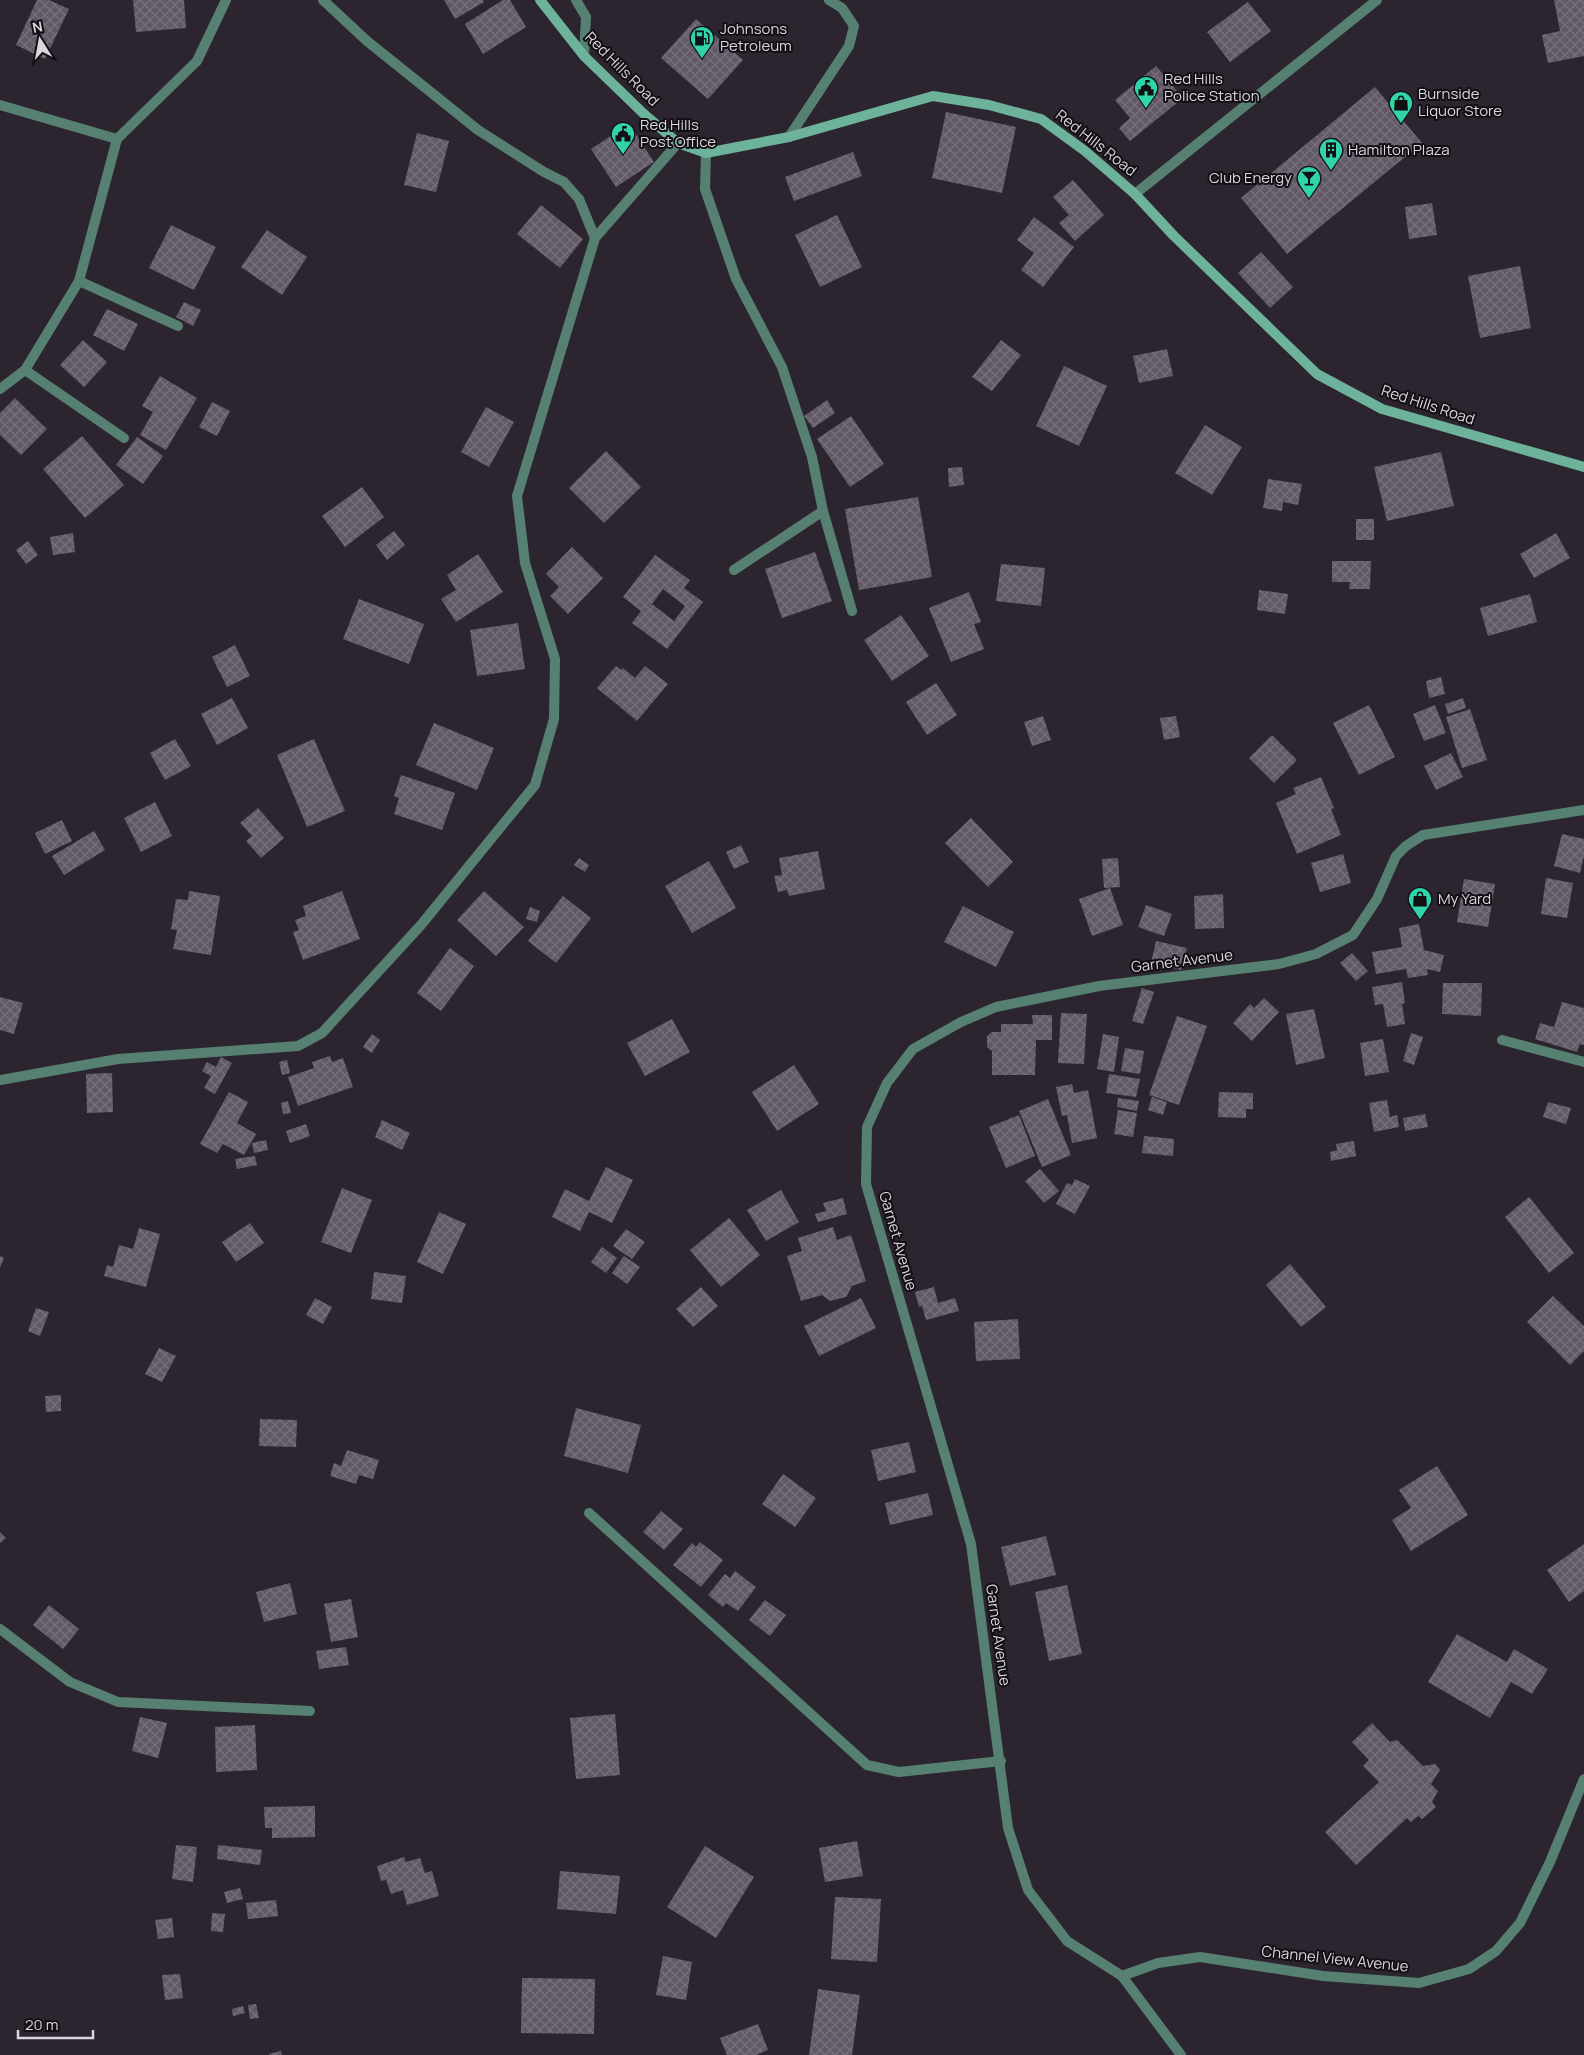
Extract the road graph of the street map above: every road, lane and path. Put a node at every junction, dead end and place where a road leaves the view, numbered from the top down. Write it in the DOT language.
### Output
graph roads {
  1 [pos="226,0"];
  2 [pos="323,0"];
  3 [pos="540,0"];
  4 [pos="576,0"];
  5 [pos="829,0"];
  6 [pos="1377,0"];
  7 [pos="584,56"];
  8 [pos="0,105"];
  9 [pos="790,137"];
  10 [pos="117,139"];
  11 [pos="678,143"];
  12 [pos="706,154"];
  13 [pos="1135,194"];
  14 [pos="595,238"];
  15 [pos="79,281"];
  16 [pos="178,326"];
  17 [pos="25,370"];
  18 [pos="0,389"];
  19 [pos="124,438"];
  20 [pos="1584,468"];
  21 [pos="823,510"];
  22 [pos="734,570"];
  23 [pos="852,611"];
  24 [pos="1584,810"];
  25 [pos="1502,1040"];
  26 [pos="1584,1062"];
  27 [pos="0,1080"];
  28 [pos="589,1513"];
  29 [pos="0,1628"];
  30 [pos="310,1711"];
  31 [pos="1001,1761"];
  32 [pos="1584,1779"];
  33 [pos="1122,1976"];
  34 [pos="1181,2055"];
  1 -- 10 [label="street"];
  2 -- 14 [label="street"];
  3 -- 7 [label="main road, Red Hills Road"];
  4 -- 7 [label="street"];
  5 -- 9 [label="street"];
  6 -- 13 [label="street"];
  7 -- 11 [label="main road, Red Hills Road"];
  8 -- 10 [label="street"];
  9 -- 12 [label="main road, Red Hills Road"];
  9 -- 13 [label="main road, Red Hills Road"];
  10 -- 15 [label="street"];
  11 -- 12 [label="main road, Red Hills Road"];
  11 -- 14 [label="street"];
  12 -- 21 [label="street"];
  13 -- 20 [label="main road, Red Hills Road"];
  14 -- 27 [label="street"];
  15 -- 16 [label="street"];
  15 -- 17 [label="street"];
  17 -- 18 [label="street"];
  17 -- 19 [label="street"];
  21 -- 22 [label="street"];
  21 -- 23 [label="street"];
  24 -- 31 [label="street, Garnet Avenue"];
  25 -- 26 [label="street"];
  28 -- 31 [label="street"];
  29 -- 30 [label="street"];
  31 -- 33 [label="street, Garnet Avenue"];
  32 -- 33 [label="street, Channel View Avenue"];
  33 -- 34 [label="street, Garnet Avenue"];
}
